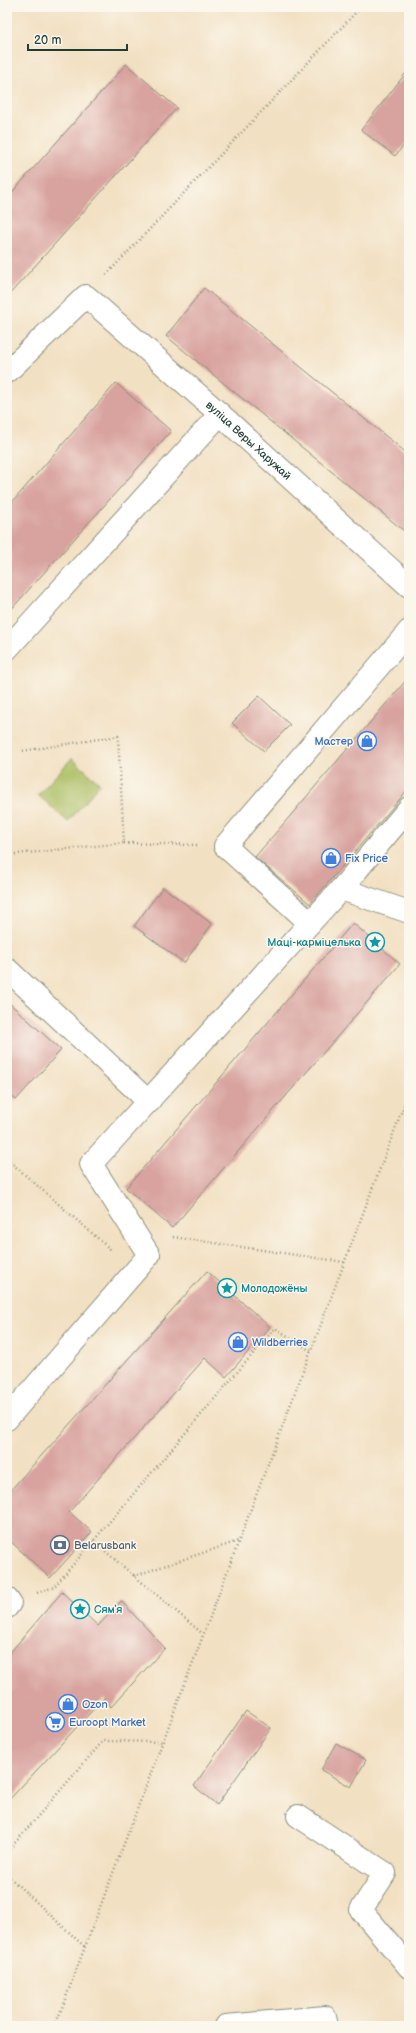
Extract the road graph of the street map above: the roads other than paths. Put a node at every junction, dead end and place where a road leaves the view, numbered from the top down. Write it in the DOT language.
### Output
graph roads {
  1 [pos="7,372"];
  2 [pos="220,414"];
  3 [pos="409,586"];
  4 [pos="409,631"];
  5 [pos="7,649"];
  6 [pos="409,808"];
  7 [pos="341,889"];
  8 [pos="409,912"];
  9 [pos="310,923"];
  10 [pos="7,969"];
  11 [pos="149,1102"];
  12 [pos="7,1419"];
  13 [pos="298,1816"];
  14 [pos="409,1967"];
  15 [pos="226,2026"];
  16 [pos="328,2026"];
  1 -- 2 [label="street, вуліца Веры Харужай"];
  2 -- 3 [label="street, вуліца Веры Харужай"];
  2 -- 5 [label="street"];
  4 -- 9 [label="street"];
  6 -- 7 [label="street"];
  7 -- 8 [label="street"];
  7 -- 9 [label="street"];
  9 -- 11 [label="street"];
  10 -- 11 [label="street"];
  11 -- 12 [label="street"];
  13 -- 14 [label="street"];
  15 -- 16 [label="street"];
}
